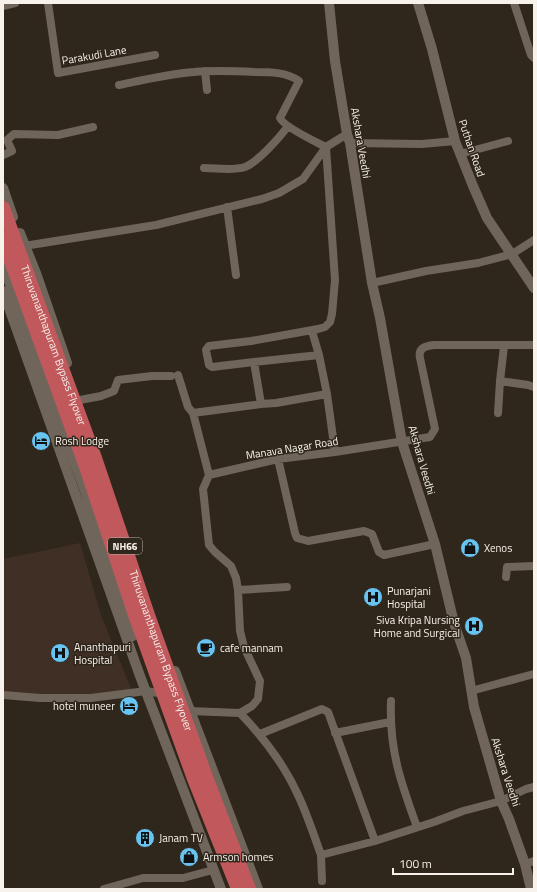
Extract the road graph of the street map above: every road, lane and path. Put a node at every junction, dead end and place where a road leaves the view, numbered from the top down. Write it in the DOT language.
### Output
graph roads {
  1 [pos="15,3"];
  2 [pos="48,3"];
  3 [pos="329,3"];
  4 [pos="418,3"];
  5 [pos="514,3"];
  6 [pos="3,6"];
  7 [pos="154,55"];
  8 [pos="534,58"];
  9 [pos="205,72"];
  10 [pos="118,85"];
  11 [pos="208,90"];
  12 [pos="288,126"];
  13 [pos="93,127"];
  14 [pos="348,139"];
  15 [pos="455,141"];
  16 [pos="508,141"];
  17 [pos="326,147"];
  18 [pos="460,154"];
  19 [pos="3,155"];
  20 [pos="204,168"];
  21 [pos="3,188"];
  22 [pos="227,207"];
  23 [pos="3,208"];
  24 [pos="3,239"];
  25 [pos="534,240"];
  26 [pos="24,246"];
  27 [pos="512,254"];
  28 [pos="3,265"];
  29 [pos="236,276"];
  30 [pos="372,282"];
  31 [pos="533,286"];
  32 [pos="3,291"];
  33 [pos="312,331"];
  34 [pos="534,345"];
  35 [pos="504,346"];
  36 [pos="319,354"];
  37 [pos="254,362"];
  38 [pos="500,380"];
  39 [pos="534,387"];
  40 [pos="327,394"];
  41 [pos="80,400"];
  42 [pos="261,404"];
  43 [pos="193,413"];
  44 [pos="498,413"];
  45 [pos="402,442"];
  46 [pos="335,452"];
  47 [pos="278,459"];
  48 [pos="209,475"];
  49 [pos="435,544"];
  50 [pos="534,566"];
  51 [pos="506,577"];
  52 [pos="287,587"];
  53 [pos="238,590"];
  54 [pos="133,657"];
  55 [pos="534,674"];
  56 [pos="177,676"];
  57 [pos="146,691"];
  58 [pos="471,691"];
  59 [pos="3,695"];
  60 [pos="391,701"];
  61 [pos="190,711"];
  62 [pos="240,713"];
  63 [pos="158,722"];
  64 [pos="390,722"];
  65 [pos="335,733"];
  66 [pos="260,734"];
  67 [pos="534,787"];
  68 [pos="501,802"];
  69 [pos="417,828"];
  70 [pos="375,841"];
  71 [pos="321,855"];
  72 [pos="530,863"];
  73 [pos="213,870"];
  74 [pos="322,881"];
  75 [pos="246,887"];
  76 [pos="104,889"];
  77 [pos="221,889"];
  78 [pos="531,889"];
  1 -- 6 [label="street"];
  2 -- 7 [label="street, Parakudi Lane"];
  3 -- 14 [label="street, Akshara Veedhi"];
  4 -- 15 [label="street, Puthan Road"];
  5 -- 8 [label="street"];
  9 -- 10 [label="street"];
  9 -- 11 [label="street"];
  9 -- 12 [label="street"];
  12 -- 17 [label="street"];
  12 -- 20 [label="street"];
  13 -- 19 [label="street"];
  14 -- 15 [label="street"];
  14 -- 17 [label="street"];
  14 -- 30 [label="street, Akshara Veedhi"];
  15 -- 18 [label="street, Puthan Road"];
  16 -- 18 [label="street"];
  17 -- 22 [label="street"];
  17 -- 33 [label="street"];
  18 -- 27 [label="street, Puthan Road"];
  21 -- 26 [label="street"];
  22 -- 26 [label="street"];
  22 -- 29 [label="street"];
  23 -- 75 [label="highway, Thiruvananthapuram Bypass Flyover / NH66"];
  24 -- 75 [label="highway, Thiruvananthapuram Bypass Flyover / NH66"];
  25 -- 27 [label="street"];
  26 -- 41 [label="street"];
  27 -- 30 [label="street"];
  27 -- 31 [label="street, Puthan Road"];
  28 -- 54 [label="street"];
  30 -- 45 [label="street, Akshara Veedhi"];
  32 -- 54 [label="street"];
  33 -- 36 [label="street"];
  33 -- 37 [label="street"];
  34 -- 35 [label="street"];
  35 -- 38 [label="street"];
  35 -- 45 [label="street, Manava Nagar Road"];
  36 -- 37 [label="street"];
  36 -- 40 [label="street"];
  37 -- 42 [label="street"];
  38 -- 39 [label="street"];
  38 -- 44 [label="street"];
  40 -- 42 [label="street"];
  40 -- 46 [label="street"];
  41 -- 43 [label="street"];
  41 -- 56 [label="street"];
  42 -- 43 [label="street"];
  43 -- 48 [label="street"];
  45 -- 46 [label="street, Manava Nagar Road"];
  45 -- 49 [label="street, Akshara Veedhi"];
  46 -- 47 [label="street, Manava Nagar Road"];
  47 -- 48 [label="street, Manava Nagar Road"];
  47 -- 49 [label="street"];
  48 -- 53 [label="street"];
  49 -- 58 [label="street, Akshara Veedhi"];
  50 -- 51 [label="street"];
  52 -- 53 [label="street"];
  53 -- 62 [label="street"];
  54 -- 57 [label="street"];
  55 -- 58 [label="street"];
  56 -- 57 [label="street"];
  56 -- 61 [label="street"];
  57 -- 59 [label="street"];
  57 -- 63 [label="street"];
  58 -- 68 [label="street, Akshara Veedhi"];
  60 -- 64 [label="street"];
  61 -- 62 [label="street"];
  61 -- 63 [label="street"];
  61 -- 75 [label="street"];
  62 -- 66 [label="street"];
  63 -- 73 [label="street"];
  64 -- 65 [label="street"];
  64 -- 69 [label="street"];
  65 -- 66 [label="street"];
  65 -- 70 [label="street"];
  66 -- 71 [label="street"];
  67 -- 68 [label="street"];
  68 -- 69 [label="street"];
  68 -- 72 [label="street, Akshara Veedhi"];
  69 -- 70 [label="street"];
  70 -- 71 [label="street"];
  71 -- 74 [label="street"];
  72 -- 78 [label="street, Akshara Veedhi"];
  73 -- 76 [label="street"];
  73 -- 77 [label="street"];
}
